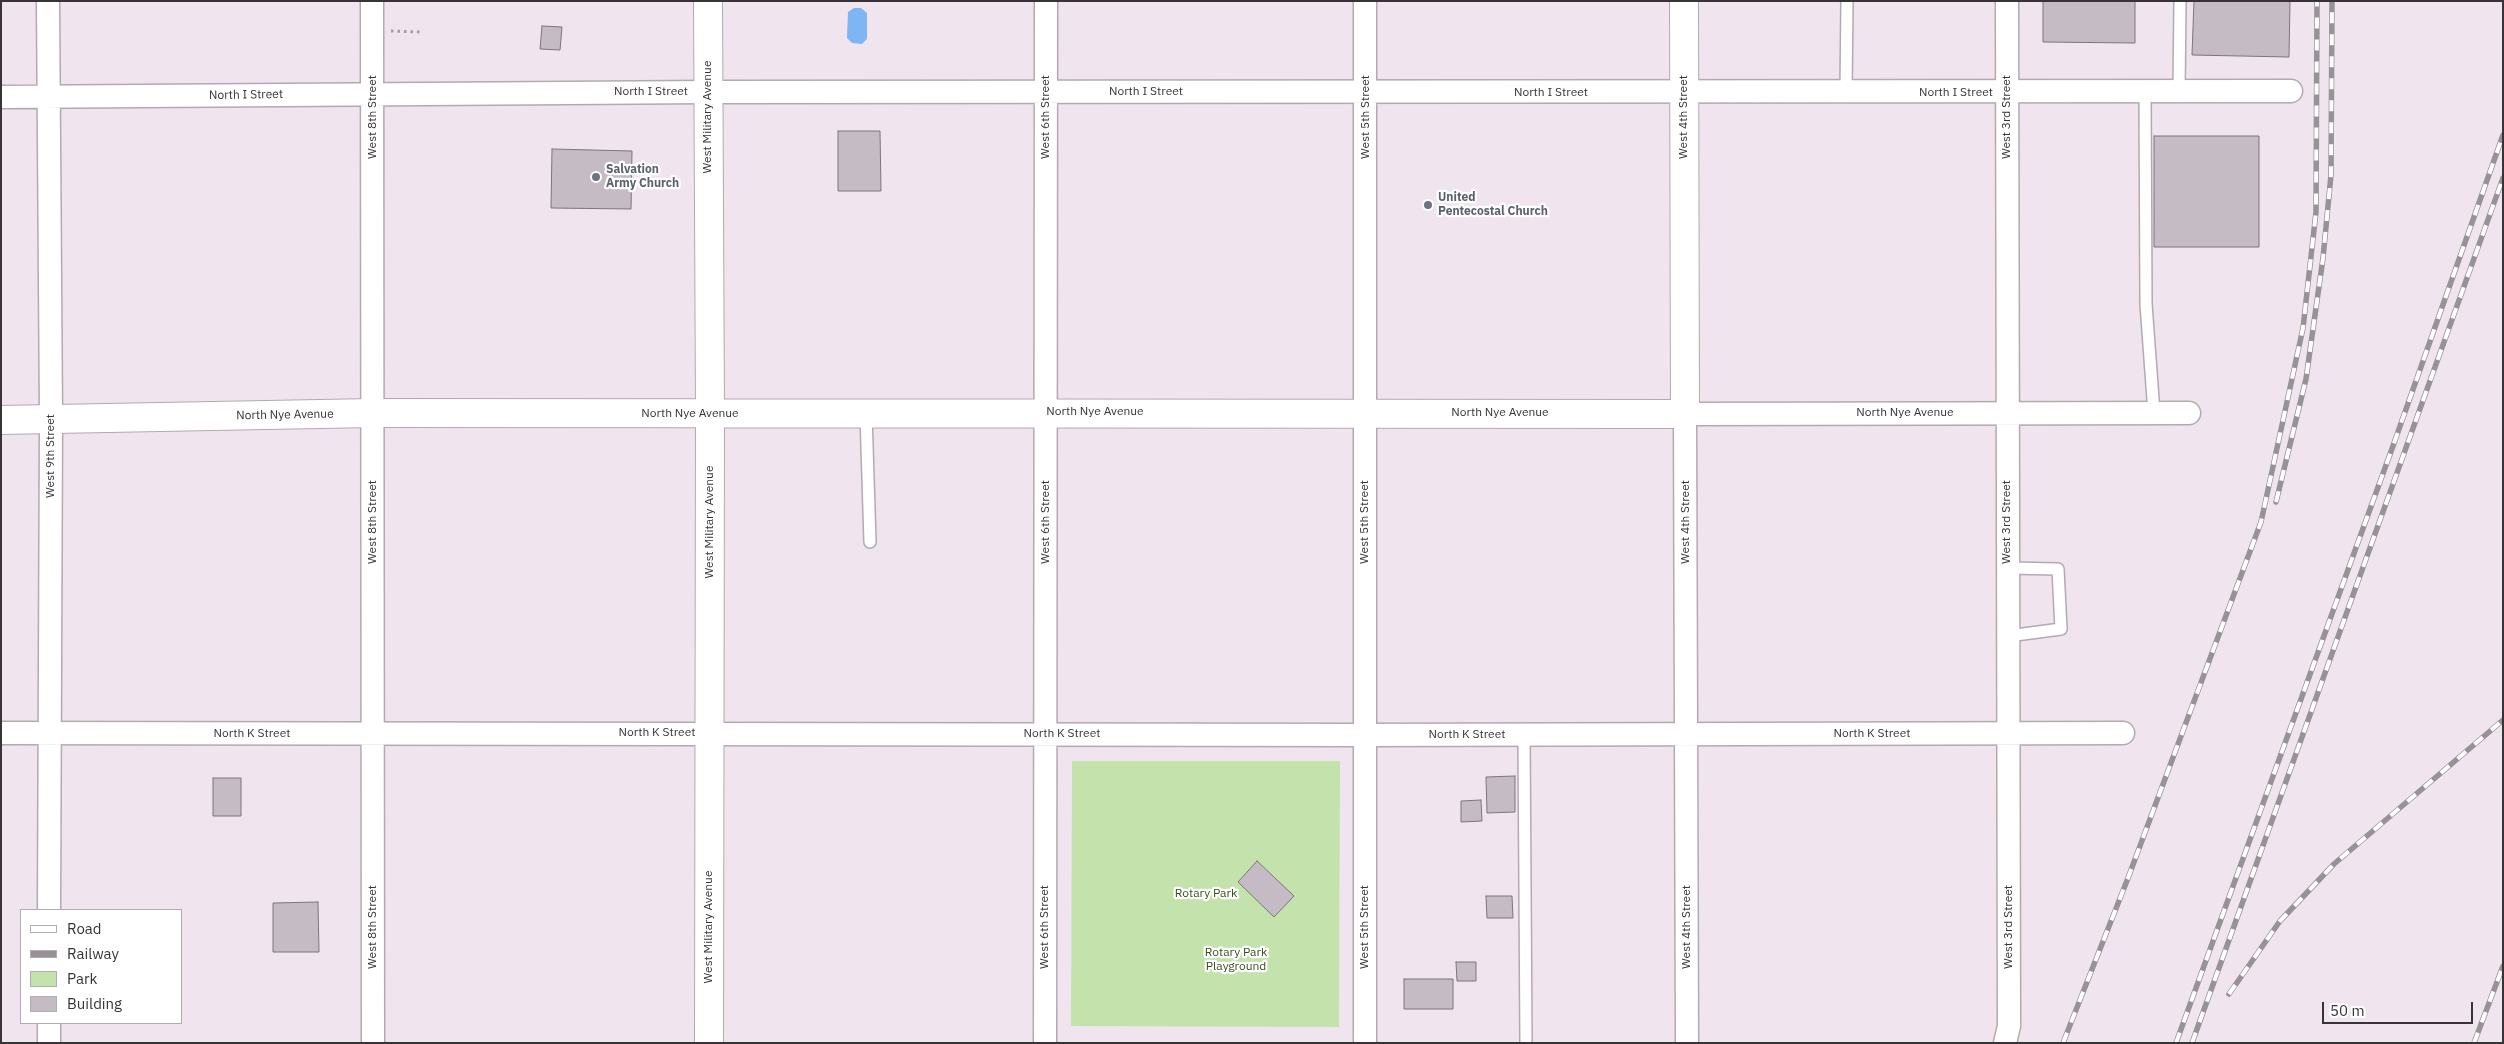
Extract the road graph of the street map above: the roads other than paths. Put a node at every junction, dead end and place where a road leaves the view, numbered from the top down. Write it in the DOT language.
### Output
graph roads {
  1 [pos="48,1"];
  2 [pos="372,1"];
  3 [pos="708,1"];
  4 [pos="1046,1"];
  5 [pos="1365,1"];
  6 [pos="1684,1"];
  7 [pos="1847,1"];
  8 [pos="2007,1"];
  9 [pos="2180,1"];
  10 [pos="2291,91"];
  11 [pos="708,92"];
  12 [pos="1046,92"];
  13 [pos="1366,92"];
  14 [pos="1846,92"];
  15 [pos="2145,92"];
  16 [pos="2180,92"];
  17 [pos="372,93"];
  18 [pos="1684,93"];
  19 [pos="2007,93"];
  20 [pos="1,97"];
  21 [pos="48,97"];
  22 [pos="1047,412"];
  23 [pos="1366,412"];
  24 [pos="373,413"];
  25 [pos="866,413"];
  26 [pos="2007,413"];
  27 [pos="2154,413"];
  28 [pos="2189,413"];
  29 [pos="710,414"];
  30 [pos="1685,414"];
  31 [pos="1,420"];
  32 [pos="51,420"];
  33 [pos="870,542"];
  34 [pos="2008,568"];
  35 [pos="2008,636"];
  36 [pos="1,733"];
  37 [pos="49,733"];
  38 [pos="710,733"];
  39 [pos="2123,733"];
  40 [pos="1045,734"];
  41 [pos="1687,734"];
  42 [pos="2008,734"];
  43 [pos="373,735"];
  44 [pos="1365,735"];
  45 [pos="1524,735"];
  46 [pos="49,909"];
  47 [pos="49,1024"];
  48 [pos="49,1043"];
  49 [pos="373,1043"];
  50 [pos="709,1043"];
  51 [pos="1045,1043"];
  52 [pos="1365,1043"];
  53 [pos="1526,1043"];
  54 [pos="1687,1043"];
  55 [pos="2005,1043"];
  1 -- 21 [label="street, West 9th Street"];
  2 -- 17 [label="street, West 8th Street"];
  3 -- 11 [label="street, West Military Avenue"];
  4 -- 12 [label="street, West 6th Street"];
  5 -- 13 [label="street, West 5th Street"];
  6 -- 18 [label="street, West 4th Street"];
  7 -- 14 [label="lane"];
  8 -- 19 [label="street, West 3rd Street"];
  9 -- 16 [label="lane"];
  10 -- 16 [label="street, North I Street"];
  11 -- 12 [label="street, North I Street"];
  11 -- 17 [label="street, North I Street"];
  11 -- 29 [label="street, West Military Avenue"];
  12 -- 13 [label="street, North I Street"];
  12 -- 22 [label="street, West 6th Street"];
  13 -- 18 [label="street, North I Street"];
  13 -- 23 [label="street, West 5th Street"];
  14 -- 18 [label="street, North I Street"];
  14 -- 19 [label="street, North I Street"];
  15 -- 16 [label="street, North I Street"];
  15 -- 19 [label="street, North I Street"];
  15 -- 27 [label="lane"];
  17 -- 21 [label="street, North I Street"];
  17 -- 24 [label="street, West 8th Street"];
  18 -- 30 [label="street, West 4th Street"];
  19 -- 26 [label="street, West 3rd Street"];
  20 -- 21 [label="street, North I Street"];
  21 -- 32 [label="street, West 9th Street"];
  22 -- 23 [label="street, North Nye Avenue"];
  22 -- 25 [label="street, North Nye Avenue"];
  22 -- 40 [label="street, West 6th Street"];
  23 -- 30 [label="street, North Nye Avenue"];
  23 -- 44 [label="street, West 5th Street"];
  24 -- 29 [label="street, North Nye Avenue"];
  24 -- 32 [label="street, North Nye Avenue"];
  24 -- 43 [label="street, West 8th Street"];
  25 -- 29 [label="street, North Nye Avenue"];
  25 -- 33 [label="lane"];
  26 -- 27 [label="street, North Nye Avenue"];
  26 -- 30 [label="street, North Nye Avenue"];
  26 -- 34 [label="street, West 3rd Street"];
  27 -- 28 [label="street, North Nye Avenue"];
  29 -- 38 [label="street, West Military Avenue"];
  30 -- 41 [label="street, West 4th Street"];
  31 -- 32 [label="street, North Nye Avenue"];
  32 -- 37 [label="street, West 9th Street"];
  34 -- 35 [label="street, West 3rd Street"];
  34 -- 35 [label="lane"];
  35 -- 42 [label="street, West 3rd Street"];
  36 -- 37 [label="street, North K Street"];
  37 -- 43 [label="street, North K Street"];
  37 -- 46 [label="street, West 9th Street"];
  38 -- 40 [label="street, North K Street"];
  38 -- 43 [label="street, North K Street"];
  38 -- 50 [label="street, West Military Avenue"];
  39 -- 42 [label="street, North K Street"];
  40 -- 44 [label="street, North K Street"];
  40 -- 51 [label="street, West 6th Street"];
  41 -- 42 [label="street, North K Street"];
  41 -- 45 [label="street, North K Street"];
  41 -- 54 [label="street, West 4th Street"];
  42 -- 55 [label="street, West 3rd Street"];
  43 -- 49 [label="street, West 8th Street"];
  44 -- 45 [label="street, North K Street"];
  44 -- 52 [label="street, West 5th Street"];
  45 -- 53 [label="lane"];
  47 -- 48 [label="street"];
}
